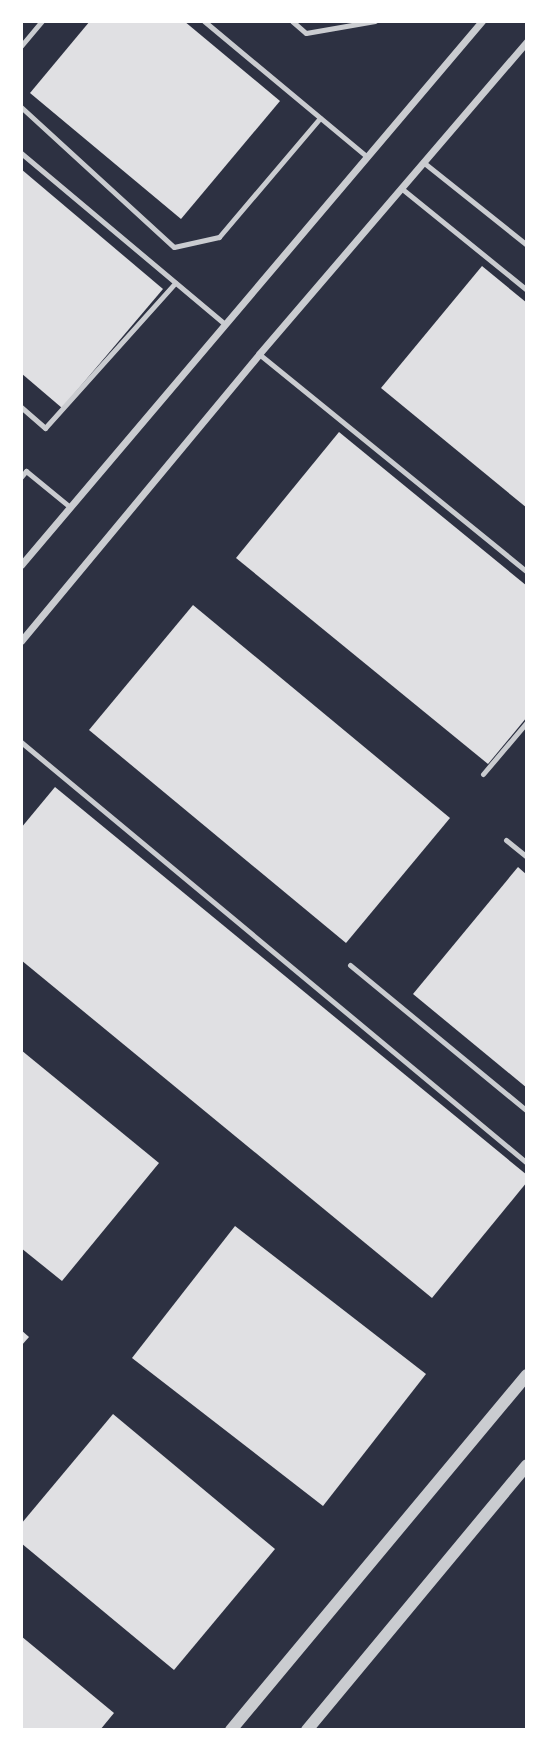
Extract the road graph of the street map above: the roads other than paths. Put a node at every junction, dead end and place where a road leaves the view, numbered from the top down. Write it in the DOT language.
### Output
graph roads {
  1 [pos="42,21"];
  2 [pos="204,21"];
  3 [pos="292,21"];
  4 [pos="375,21"];
  5 [pos="482,21"];
  6 [pos="527,41"];
  7 [pos="21,46"];
  8 [pos="21,107"];
  9 [pos="320,118"];
  10 [pos="21,153"];
  11 [pos="367,157"];
  12 [pos="423,163"];
  13 [pos="401,188"];
  14 [pos="527,245"];
  15 [pos="175,283"];
  16 [pos="527,290"];
  17 [pos="225,324"];
  18 [pos="259,354"];
  19 [pos="21,407"];
  20 [pos="21,477"];
  21 [pos="70,507"];
  22 [pos="21,565"];
  23 [pos="527,572"];
  24 [pos="21,640"];
  25 [pos="527,722"];
  26 [pos="21,742"];
  27 [pos="483,774"];
  28 [pos="506,840"];
  29 [pos="527,857"];
  30 [pos="350,965"];
  31 [pos="527,1111"];
  32 [pos="527,1163"];
  33 [pos="527,1375"];
  34 [pos="527,1465"];
  35 [pos="231,1730"];
  36 [pos="307,1730"];
  1 -- 7 [label="lane"];
  2 -- 9 [label="lane"];
  3 -- 4 [label="lane"];
  5 -- 11 [label="street"];
  6 -- 12 [label="street"];
  8 -- 9 [label="lane"];
  9 -- 11 [label="lane"];
  10 -- 15 [label="lane"];
  11 -- 17 [label="street"];
  12 -- 13 [label="street"];
  12 -- 14 [label="lane"];
  13 -- 16 [label="lane"];
  13 -- 18 [label="street"];
  15 -- 17 [label="lane"];
  15 -- 19 [label="lane"];
  17 -- 21 [label="street"];
  18 -- 23 [label="lane"];
  18 -- 24 [label="street"];
  20 -- 21 [label="lane"];
  21 -- 22 [label="street"];
  25 -- 27 [label="lane"];
  26 -- 32 [label="lane"];
  28 -- 29 [label="lane"];
  30 -- 31 [label="lane"];
  33 -- 35 [label="street"];
  34 -- 36 [label="street"];
}
